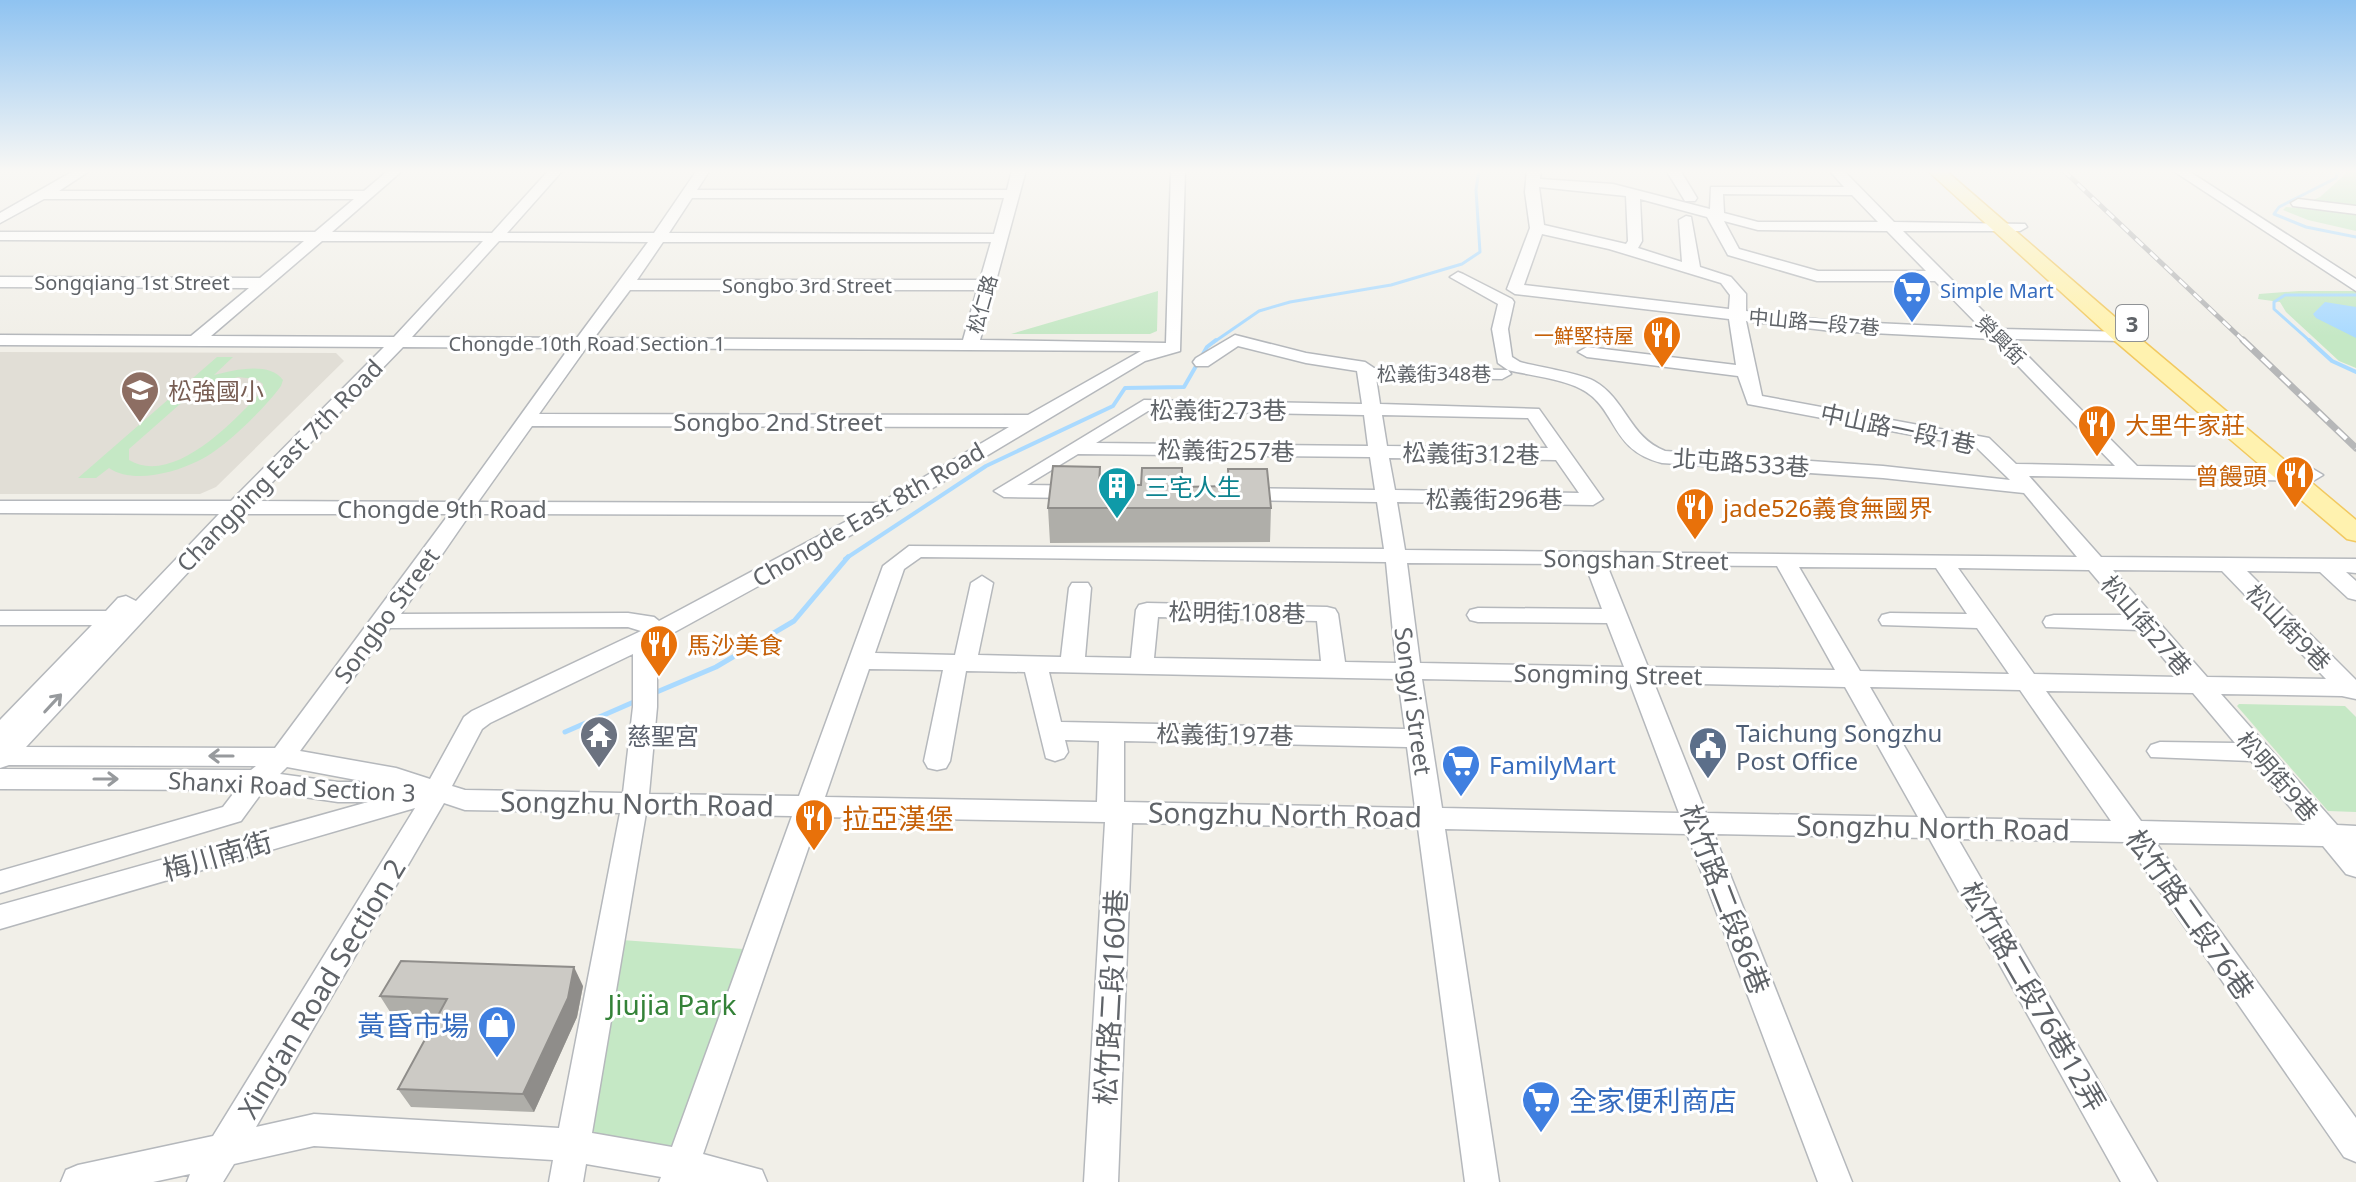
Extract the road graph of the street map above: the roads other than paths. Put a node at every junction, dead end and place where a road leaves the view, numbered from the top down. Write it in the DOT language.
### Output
graph roads {
  1 [pos="332,225"];
  2 [pos="498,225"];
  3 [pos="500,225"];
  4 [pos="666,225"];
  5 [pos="1004,225"];
  6 [pos="1177,225"];
  7 [pos="1632,225"];
  8 [pos="1687,225"];
  9 [pos="1720,225"];
  10 [pos="1754,225"];
  11 [pos="2010,225"];
  12 [pos="2263,225"];
  13 [pos="1892,226"];
  14 [pos="2012,227"];
  15 [pos="1537,228"];
  16 [pos="0,236"];
  17 [pos="318,237"];
  18 [pos="488,237"];
  19 [pos="658,237"];
  20 [pos="1000,238"];
  21 [pos="1632,246"];
  22 [pos="1691,264"];
  23 [pos="1939,276"];
  24 [pos="1458,277"];
  25 [pos="0,282"];
  26 [pos="264,283"];
  27 [pos="626,285"];
  28 [pos="987,285"];
  29 [pos="2355,285"];
  30 [pos="1736,315"];
  31 [pos="1995,334"];
  32 [pos="2123,336"];
  33 [pos="0,340"];
  34 [pos="195,341"];
  35 [pos="388,342"];
  36 [pos="582,343"];
  37 [pos="970,344"];
  38 [pos="1174,347"];
  39 [pos="1587,352"];
  40 [pos="1202,362"];
  41 [pos="1744,371"];
  42 [pos="1366,373"];
  43 [pos="1502,374"];
  44 [pos="1372,410"];
  45 [pos="1533,413"];
  46 [pos="526,420"];
  47 [pos="1030,421"];
  48 [pos="1074,448"];
  49 [pos="1379,452"];
  50 [pos="1564,454"];
  51 [pos="2010,470"];
  52 [pos="2134,474"];
  53 [pos="2302,475"];
  54 [pos="2030,488"];
  55 [pos="1387,498"];
  56 [pos="0,507"];
  57 [pos="226,508"];
  58 [pos="462,508"];
  59 [pos="884,509"];
  60 [pos="2356,512"];
  61 [pos="2356,533"];
  62 [pos="1396,557"];
  63 [pos="1594,559"];
  64 [pos="1785,561"];
  65 [pos="1943,563"];
  66 [pos="2095,564"];
  67 [pos="2229,566"];
  68 [pos="2356,566"];
  69 [pos="2327,567"];
  70 [pos="982,583"];
  71 [pos="1080,588"];
  72 [pos="2356,593"];
  73 [pos="1478,615"];
  74 [pos="1616,616"];
  75 [pos="0,618"];
  76 [pos="112,618"];
  77 [pos="1890,620"];
  78 [pos="384,621"];
  79 [pos="1983,621"];
  80 [pos="2054,622"];
  81 [pos="2146,623"];
  82 [pos="655,631"];
  83 [pos="861,661"];
  84 [pos="961,663"];
  85 [pos="1035,664"];
  86 [pos="1072,665"];
  87 [pos="1142,666"];
  88 [pos="1334,670"];
  89 [pos="1409,671"];
  90 [pos="1639,675"];
  91 [pos="1852,679"];
  92 [pos="2027,682"];
  93 [pos="2199,685"];
  94 [pos="2353,691"];
  95 [pos="1112,732"];
  96 [pos="1418,738"];
  97 [pos="2160,751"];
  98 [pos="2257,752"];
  99 [pos="1,757"];
  100 [pos="282,757"];
  101 [pos="937,761"];
  102 [pos="257,780"];
  103 [pos="434,793"];
  104 [pos="635,803"];
  105 [pos="809,807"];
  106 [pos="1114,811"];
  107 [pos="1430,817"];
  108 [pos="1696,822"];
  109 [pos="1937,827"];
  110 [pos="2132,831"];
  111 [pos="2342,835"];
  112 [pos="2356,866"];
  113 [pos="0,882"];
  114 [pos="0,917"];
  115 [pos="571,1145"];
  116 [pos="2356,1146"];
  117 [pos="221,1152"];
  118 [pos="679,1173"];
  119 [pos="78,1182"];
  120 [pos="204,1182"];
  121 [pos="566,1182"];
  122 [pos="750,1182"];
  123 [pos="1101,1182"];
  124 [pos="1482,1182"];
  125 [pos="1835,1182"];
  126 [pos="2140,1182"];
  1 -- 17 [label="street"];
  2 -- 18 [label="street, Changping East 7th Road"];
  3 -- 18 [label="street, Changping East 7th Road"];
  4 -- 19 [label="street, Songbo Street"];
  5 -- 20 [label="street, 松仁路"];
  6 -- 38 [label="street"];
  7 -- 21 [label="street"];
  8 -- 22 [label="street"];
  9 -- 23 [label="street"];
  10 -- 13 [label="street"];
  11 -- 14 [label="main road, 3"];
  12 -- 29 [label="street"];
  13 -- 14 [label="street"];
  13 -- 23 [label="street, 榮興街"];
  14 -- 32 [label="main road, 3"];
  14 -- 53 [label="main road, 3"];
  15 -- 21 [label="street, 中山路一段1巷"];
  15 -- 30 [label="street, 中山路一段7巷"];
  16 -- 17 [label="street"];
  17 -- 18 [label="street"];
  17 -- 26 [label="street"];
  18 -- 19 [label="street"];
  18 -- 35 [label="street, Changping East 7th Road"];
  19 -- 20 [label="street"];
  19 -- 27 [label="street, Songbo Street"];
  20 -- 28 [label="street, 松仁路"];
  21 -- 22 [label="street, 中山路一段1巷"];
  22 -- 30 [label="street, 中山路一段1巷"];
  23 -- 31 [label="street, 榮興街"];
  24 -- 54 [label="street, 北屯路533巷"];
  25 -- 26 [label="street, Songqiang 1st Street"];
  26 -- 34 [label="street"];
  27 -- 28 [label="street, Songbo 3rd Street"];
  27 -- 36 [label="street, Songbo Street"];
  28 -- 37 [label="street, 松仁路"];
  30 -- 31 [label="street, 中山路一段7巷"];
  30 -- 41 [label="street, 中山路一段1巷"];
  31 -- 32 [label="street, 中山路一段7巷"];
  31 -- 52 [label="street, 榮興街"];
  32 -- 53 [label="main road, 3"];
  33 -- 34 [label="street, Chongde 10th Road Section 1"];
  34 -- 35 [label="street, Chongde 10th Road Section 1"];
  35 -- 36 [label="street, Chongde 10th Road Section 1"];
  35 -- 57 [label="street, Changping East 7th Road"];
  36 -- 37 [label="street, Chongde 10th Road Section 1"];
  36 -- 46 [label="street, Songbo Street"];
  37 -- 38 [label="street, Chongde 10th Road Section 1"];
  38 -- 47 [label="street, Chongde East 8th Road"];
  39 -- 41 [label="street"];
  40 -- 42 [label="street"];
  41 -- 51 [label="street, 中山路一段1巷"];
  42 -- 43 [label="street, 松義街348巷"];
  42 -- 44 [label="street, Songyi Street"];
  44 -- 45 [label="street, 松義街273巷"];
  44 -- 48 [label="street, 松義街273巷"];
  44 -- 49 [label="street, Songyi Street"];
  45 -- 50 [label="street, 松義街296巷"];
  46 -- 47 [label="street, Songbo 2nd Street"];
  46 -- 58 [label="street, Songbo Street"];
  47 -- 59 [label="street, Chongde East 8th Road"];
  48 -- 49 [label="street, 松義街257巷"];
  48 -- 55 [label="street, 松義街273巷"];
  49 -- 50 [label="street, 松義街312巷"];
  49 -- 55 [label="street, Songyi Street"];
  50 -- 55 [label="street, 松義街296巷"];
  51 -- 52 [label="street"];
  51 -- 54 [label="street, 松山街27巷"];
  52 -- 53 [label="street"];
  53 -- 60 [label="main road, 3"];
  53 -- 61 [label="main road, 3"];
  54 -- 66 [label="street, 松山街27巷"];
  55 -- 62 [label="street, Songyi Street"];
  56 -- 57 [label="street, Chongde 9th Road"];
  57 -- 58 [label="street, Chongde 9th Road"];
  57 -- 76 [label="street, Changping East 7th Road"];
  99 -- 57 [label="street, Changping East 7th Road, one-way"];
  58 -- 59 [label="street, Chongde 9th Road"];
  58 -- 78 [label="street, Songbo Street"];
  59 -- 82 [label="street, Chongde East 8th Road"];
  62 -- 63 [label="street, Songshan Street"];
  62 -- 83 [label="street, Songshan Street"];
  62 -- 89 [label="street, Songyi Street"];
  63 -- 64 [label="street, Songshan Street"];
  63 -- 74 [label="street, 松竹路二段86巷"];
  64 -- 65 [label="street, Songshan Street"];
  64 -- 91 [label="street, 松竹路二段76巷12弄"];
  65 -- 66 [label="street, Songshan Street"];
  65 -- 79 [label="street, 松竹路二段76巷"];
  66 -- 67 [label="street, Songshan Street"];
  66 -- 81 [label="street, 松山街27巷"];
  67 -- 69 [label="street, Songshan Street"];
  67 -- 94 [label="street, 松山街9巷"];
  68 -- 69 [label="street, Songshan Street"];
  69 -- 72 [label="street"];
  70 -- 84 [label="street"];
  71 -- 86 [label="street"];
  73 -- 74 [label="street"];
  74 -- 90 [label="street, 松竹路二段86巷"];
  75 -- 76 [label="street"];
  76 -- 99 [label="street, Changping East 7th Road"];
  77 -- 79 [label="street"];
  78 -- 82 [label="street"];
  78 -- 100 [label="street, Songbo Street"];
  79 -- 92 [label="street, 松竹路二段76巷"];
  80 -- 81 [label="street"];
  81 -- 93 [label="street, 松山街27巷"];
  82 -- 103 [label="street, Chongde East 8th Road"];
  82 -- 104 [label="street"];
  83 -- 84 [label="street, Songming Street"];
  83 -- 105 [label="street"];
  84 -- 85 [label="street, Songming Street"];
  84 -- 101 [label="street"];
  85 -- 86 [label="street, Songming Street"];
  85 -- 95 [label="street, 松義街197巷"];
  86 -- 87 [label="street, Songming Street"];
  87 -- 88 [label="street, Songming Street"];
  87 -- 88 [label="street, 松明街108巷"];
  88 -- 89 [label="street, Songming Street"];
  89 -- 90 [label="street, Songming Street"];
  89 -- 96 [label="street, Songyi Street"];
  90 -- 91 [label="street, Songming Street"];
  90 -- 108 [label="street, 松竹路二段86巷"];
  91 -- 92 [label="street, Songming Street"];
  91 -- 109 [label="street, 松竹路二段76巷12弄"];
  92 -- 93 [label="street, Songming Street"];
  92 -- 110 [label="street, 松竹路二段76巷"];
  93 -- 94 [label="street, Songming Street"];
  93 -- 98 [label="street, 松明街9巷"];
  95 -- 96 [label="street, 松義街197巷"];
  95 -- 106 [label="street"];
  96 -- 107 [label="street, Songyi Street"];
  97 -- 98 [label="street"];
  98 -- 111 [label="street, 松明街9巷"];
  100 -- 99 [label="street, Shanxi Road Section 3, one-way"];
  99 -- 102 [label="street, Shanxi Road Section 3, one-way"];
  100 -- 102 [label="street, Songbo Street"];
  100 -- 103 [label="street, Shanxi Road Section 3"];
  102 -- 103 [label="street, Shanxi Road Section 3"];
  102 -- 113 [label="street"];
  103 -- 104 [label="street, Songzhu North Road"];
  103 -- 114 [label="street, 梅川南街"];
  103 -- 117 [label="street, Xing’an Road Section 2"];
  104 -- 105 [label="street, Songzhu North Road"];
  104 -- 115 [label="street"];
  105 -- 106 [label="street, Songzhu North Road"];
  105 -- 118 [label="street"];
  106 -- 107 [label="street, Songzhu North Road"];
  106 -- 123 [label="street, 松竹路二段160巷"];
  107 -- 108 [label="street, Songzhu North Road"];
  107 -- 124 [label="street, Songyi Street"];
  108 -- 109 [label="street, Songzhu North Road"];
  108 -- 125 [label="street, 松竹路二段86巷"];
  109 -- 110 [label="street, Songzhu North Road"];
  109 -- 126 [label="street, 松竹路二段76巷12弄"];
  110 -- 111 [label="street, Songzhu North Road"];
  110 -- 116 [label="street, 松竹路二段76巷"];
  111 -- 112 [label="street, 松明街9巷"];
  115 -- 117 [label="street"];
  115 -- 118 [label="street"];
  115 -- 121 [label="street"];
  117 -- 119 [label="street"];
  117 -- 120 [label="street, Xing’an Road Section 2"];
  118 -- 122 [label="street"];
}
